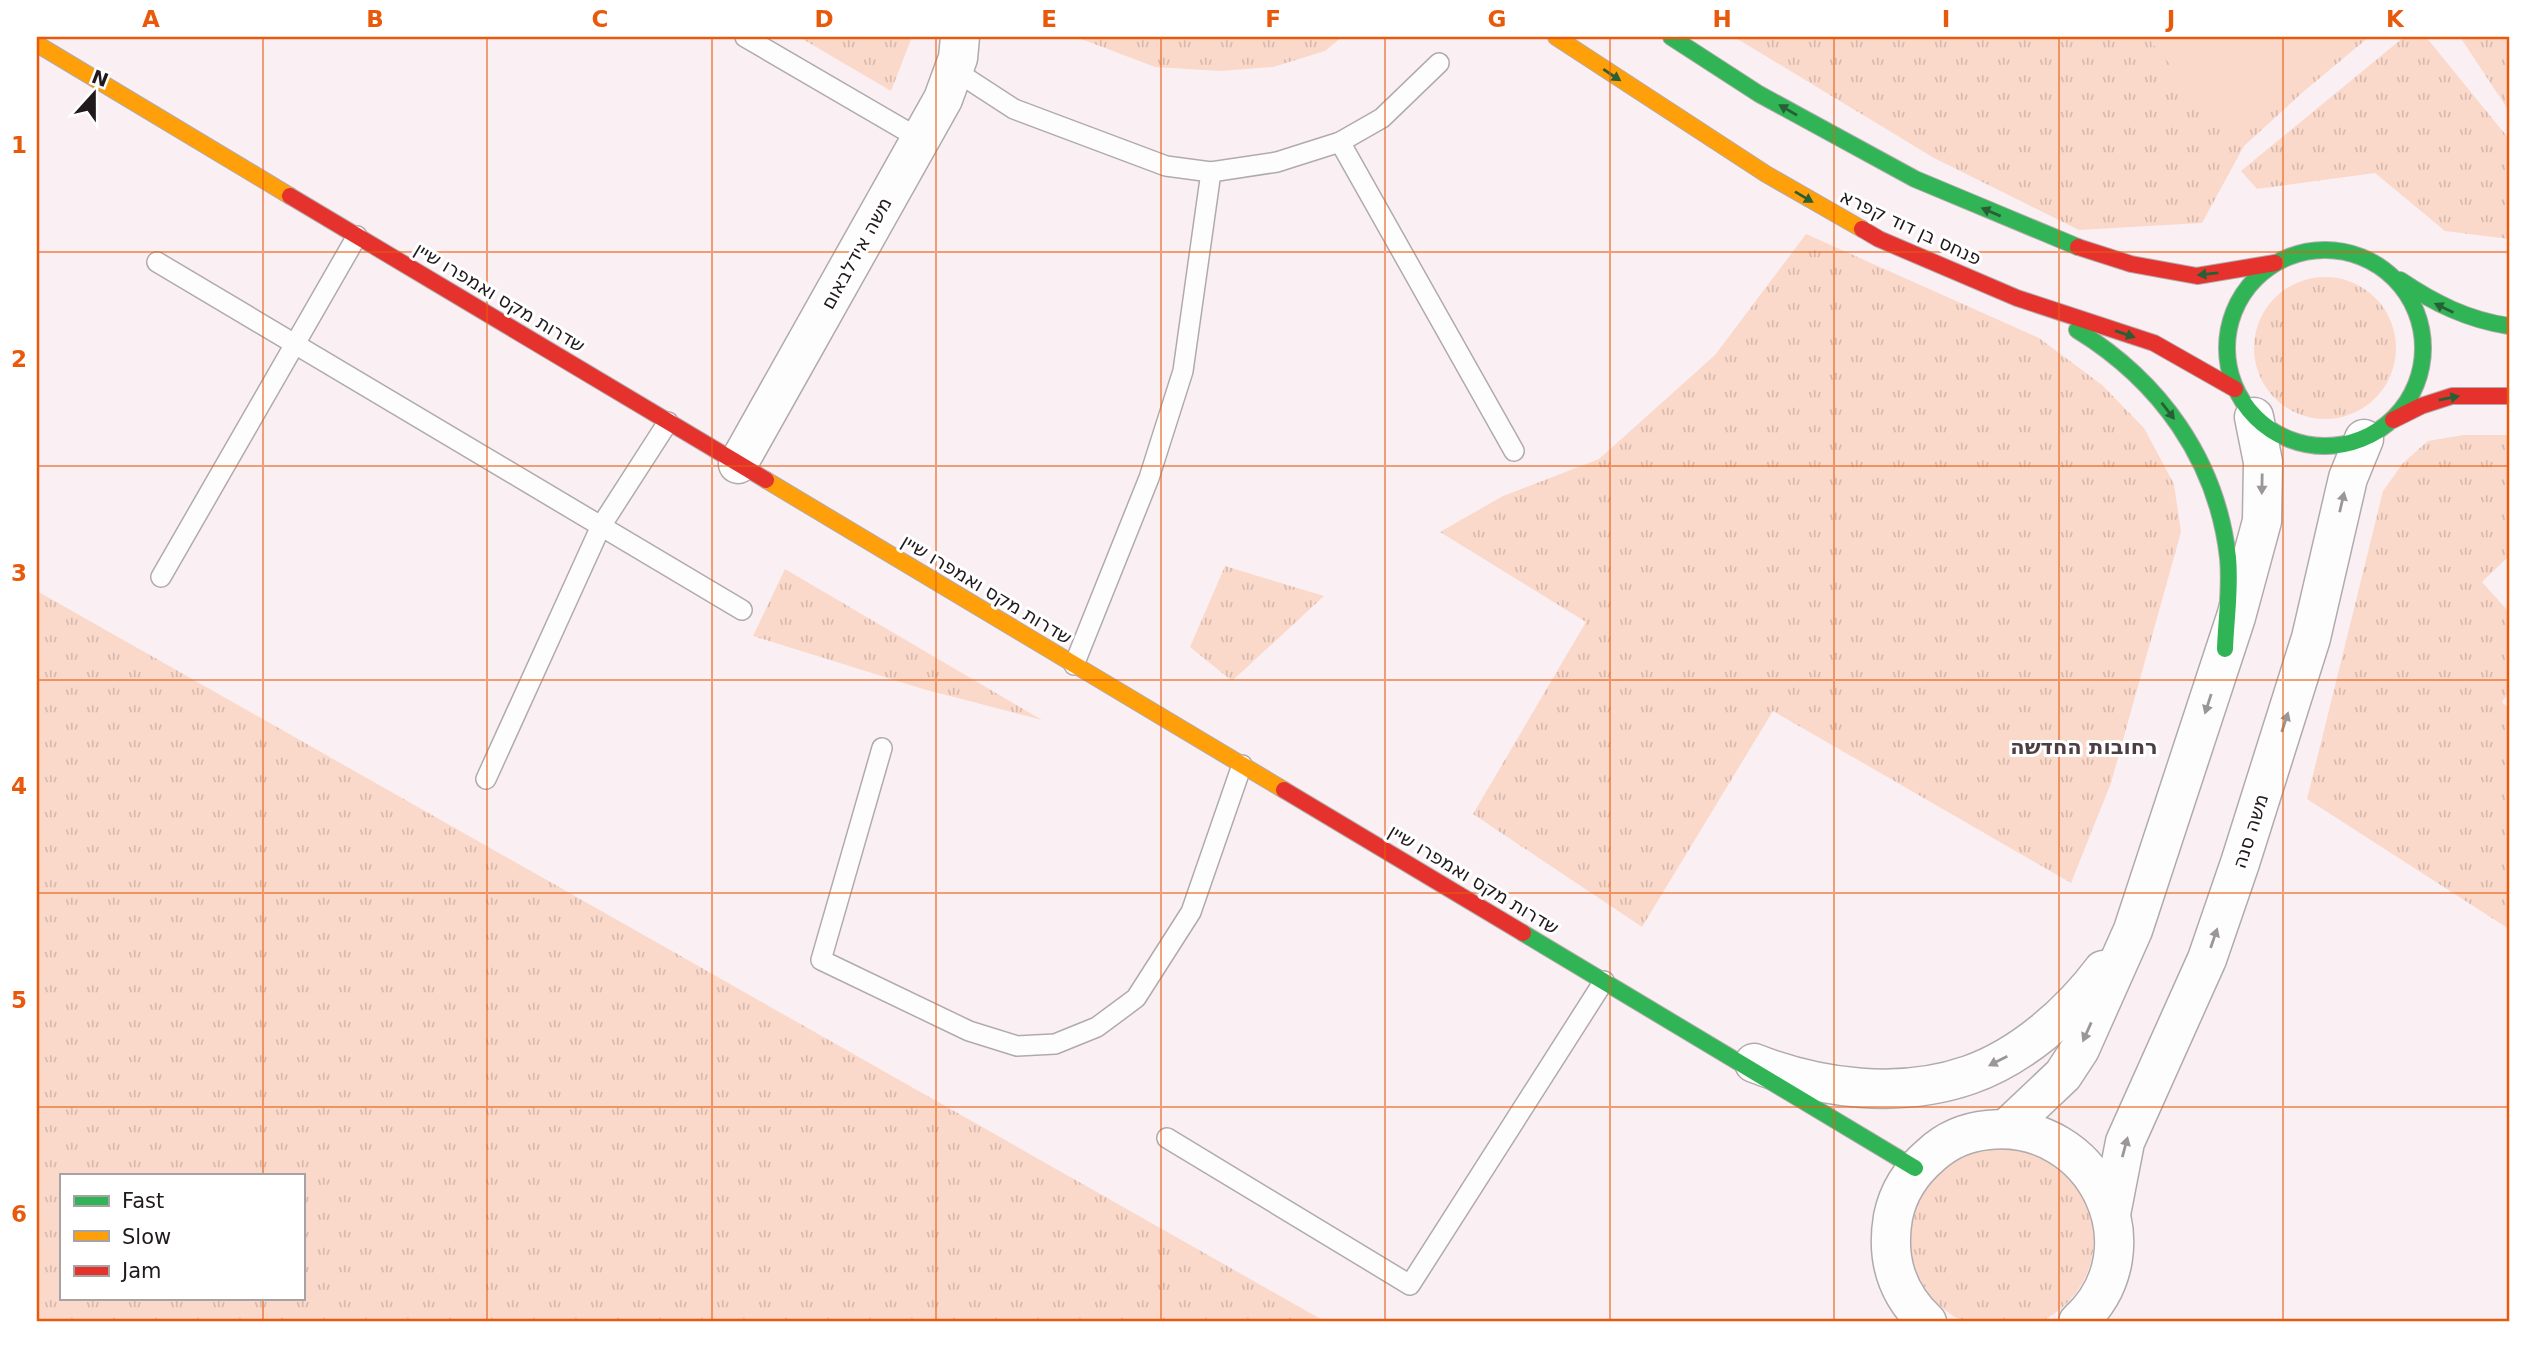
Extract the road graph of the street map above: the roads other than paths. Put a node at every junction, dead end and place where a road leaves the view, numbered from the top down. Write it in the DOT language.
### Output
graph roads {
  1 [pos="745,37"];
  2 [pos="1556,37"];
  3 [pos="1671,37"];
  4 [pos="41,44"];
  5 [pos="957,54"];
  6 [pos="1439,63"];
  7 [pos="920,139"];
  8 [pos="1340,142"];
  9 [pos="1211,172"];
  10 [pos="357,236"];
  11 [pos="157,262"];
  12 [pos="2275,263"];
  13 [pos="2385,270"];
  14 [pos="2017,299"];
  15 [pos="2509,326"];
  16 [pos="294,343"];
  17 [pos="2509,396"];
  18 [pos="2245,403"];
  19 [pos="668,422"];
  20 [pos="2379,429"];
  21 [pos="1514,451"];
  22 [pos="737,464"];
  23 [pos="601,526"];
  24 [pos="160,577"];
  25 [pos="742,610"];
  26 [pos="2225,649"];
  27 [pos="1074,666"];
  28 [pos="882,748"];
  29 [pos="1242,765"];
  30 [pos="486,779"];
  31 [pos="2133,930"];
  32 [pos="1604,981"];
  33 [pos="1711,1046"];
  34 [pos="2007,1128"];
  35 [pos="1167,1138"];
  36 [pos="1915,1168"];
  37 [pos="2112,1214"];
  38 [pos="1896,1278"];
  39 [pos="2092,1319"];
  40 [pos="1907,1322"];
  41 [pos="1927,1322"];
  1 -- 7 [label="lane"];
  2 -- 14 [label="main road, פנחס בן דוד קפרא, one-way"];
  12 -- 3 [label="main road, one-way"];
  4 -- 10 [label="main road, שדרות מקס ואמפרו שיין"];
  5 -- 7 [label="street, משה אידלבאום"];
  5 -- 9 [label="lane"];
  6 -- 8 [label="lane"];
  7 -- 22 [label="street, משה אידלבאום"];
  8 -- 9 [label="lane"];
  8 -- 21 [label="lane"];
  9 -- 27 [label="lane"];
  10 -- 16 [label="lane"];
  10 -- 19 [label="main road, שדרות מקס ואמפרו שיין"];
  11 -- 16 [label="lane"];
  12 -- 13 [label="main road"];
  12 -- 18 [label="main road"];
  15 -- 13 [label="main road, one-way"];
  13 -- 20 [label="main road"];
  14 -- 18 [label="main road, פנחס בן דוד קפרא, one-way"];
  14 -- 26 [label="main road, one-way"];
  16 -- 23 [label="lane"];
  16 -- 24 [label="lane"];
  20 -- 17 [label="main road, one-way"];
  18 -- 20 [label="main road"];
  18 -- 26 [label="street, one-way"];
  19 -- 22 [label="main road, שדרות מקס ואמפרו שיין"];
  19 -- 23 [label="lane"];
  37 -- 20 [label="street, משה סנה, one-way"];
  22 -- 27 [label="main road, שדרות מקס ואמפרו שיין"];
  23 -- 25 [label="lane"];
  23 -- 30 [label="lane"];
  26 -- 31 [label="street, one-way"];
  27 -- 29 [label="main road, שדרות מקס ואמפרו שיין"];
  28 -- 29 [label="lane"];
  29 -- 32 [label="main road, שדרות מקס ואמפרו שיין"];
  31 -- 33 [label="street, one-way"];
  31 -- 34 [label="street, one-way"];
  32 -- 33 [label="main road, שדרות מקס ואמפרו שיין"];
  32 -- 35 [label="lane"];
  33 -- 36 [label="main road, שדרות מקס ואמפרו שיין"];
  34 -- 36 [label="street"];
  34 -- 37 [label="street"];
  36 -- 38 [label="street"];
  37 -- 39 [label="street"];
  38 -- 40 [label="street"];
  38 -- 41 [label="street"];
}
